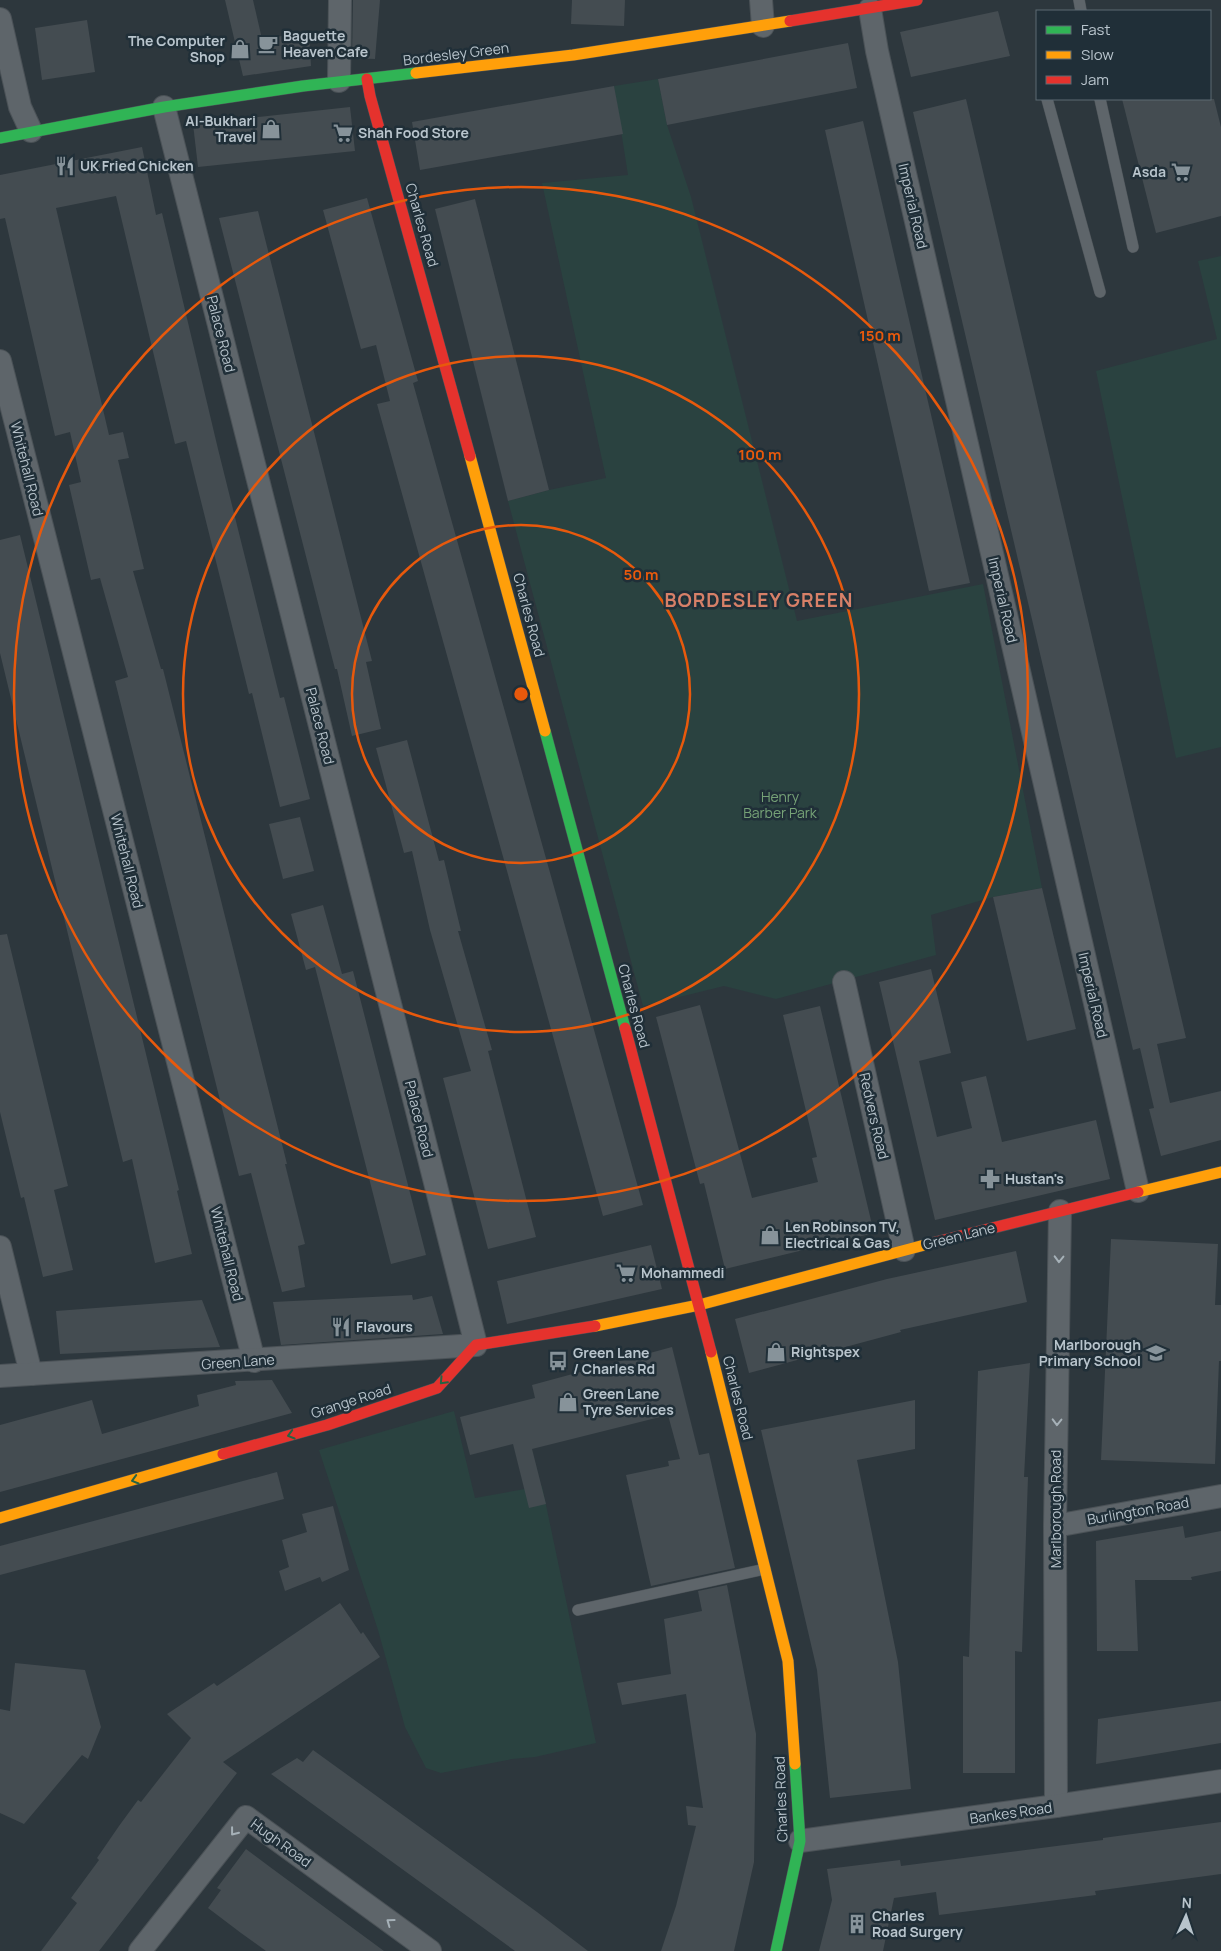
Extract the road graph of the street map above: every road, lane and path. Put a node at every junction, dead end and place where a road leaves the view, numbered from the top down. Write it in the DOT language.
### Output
graph roads {
  1 [pos="340,0"];
  2 [pos="761,0"];
  3 [pos="917,0"];
  4 [pos="862,7"];
  5 [pos="0,19"];
  6 [pos="763,26"];
  7 [pos="367,79"];
  8 [pos="339,81"];
  9 [pos="1047,100"];
  10 [pos="1100,100"];
  11 [pos="164,107"];
  12 [pos="31,131"];
  13 [pos="0,138"];
  14 [pos="1133,247"];
  15 [pos="1100,292"];
  16 [pos="0,361"];
  17 [pos="844,982"];
  18 [pos="1221,1172"];
  19 [pos="1138,1191"];
  20 [pos="1060,1211"];
  21 [pos="0,1247"];
  22 [pos="904,1250"];
  23 [pos="699,1305"];
  24 [pos="476,1346"];
  25 [pos="254,1361"];
  26 [pos="31,1374"];
  27 [pos="0,1376"];
  28 [pos="1221,1496"];
  29 [pos="0,1518"];
  30 [pos="1055,1526"];
  31 [pos="765,1569"];
  32 [pos="578,1610"];
  33 [pos="1221,1781"];
  34 [pos="1056,1806"];
  35 [pos="800,1841"];
  36 [pos="140,1951"];
  37 [pos="430,1951"];
  38 [pos="776,1951"];
  1 -- 8 [label="street"];
  2 -- 6 [label="street"];
  3 -- 4 [label="street, Bordesley Green"];
  4 -- 6 [label="street, Bordesley Green"];
  4 -- 19 [label="street, Imperial Road"];
  5 -- 12 [label="street"];
  6 -- 7 [label="street, Bordesley Green"];
  7 -- 8 [label="street, Bordesley Green"];
  7 -- 23 [label="street, Charles Road"];
  8 -- 11 [label="street, Bordesley Green"];
  9 -- 15 [label="lane"];
  10 -- 14 [label="lane"];
  11 -- 12 [label="street, Bordesley Green"];
  11 -- 24 [label="street, Palace Road"];
  12 -- 13 [label="street, Bordesley Green"];
  16 -- 25 [label="street, Whitehall Road"];
  17 -- 22 [label="street, Redvers Road"];
  18 -- 19 [label="street, Green Lane"];
  19 -- 20 [label="street, Green Lane"];
  20 -- 22 [label="street, Green Lane"];
  20 -- 30 [label="street, Marlborough Road, one-way"];
  21 -- 26 [label="street"];
  22 -- 23 [label="street, Green Lane"];
  23 -- 24 [label="street"];
  23 -- 31 [label="street, Charles Road"];
  24 -- 25 [label="street, Green Lane"];
  24 -- 29 [label="street, Grange Road, one-way"];
  25 -- 26 [label="street, Green Lane"];
  26 -- 27 [label="street, Green Lane"];
  28 -- 30 [label="street, Burlington Road"];
  30 -- 34 [label="street, Marlborough Road"];
  31 -- 32 [label="lane"];
  31 -- 35 [label="street, Charles Road"];
  33 -- 34 [label="street, Bankes Road"];
  34 -- 35 [label="street, Bankes Road"];
  35 -- 38 [label="street, Charles Road"];
  37 -- 36 [label="street, Hugh Road, one-way"];
}
